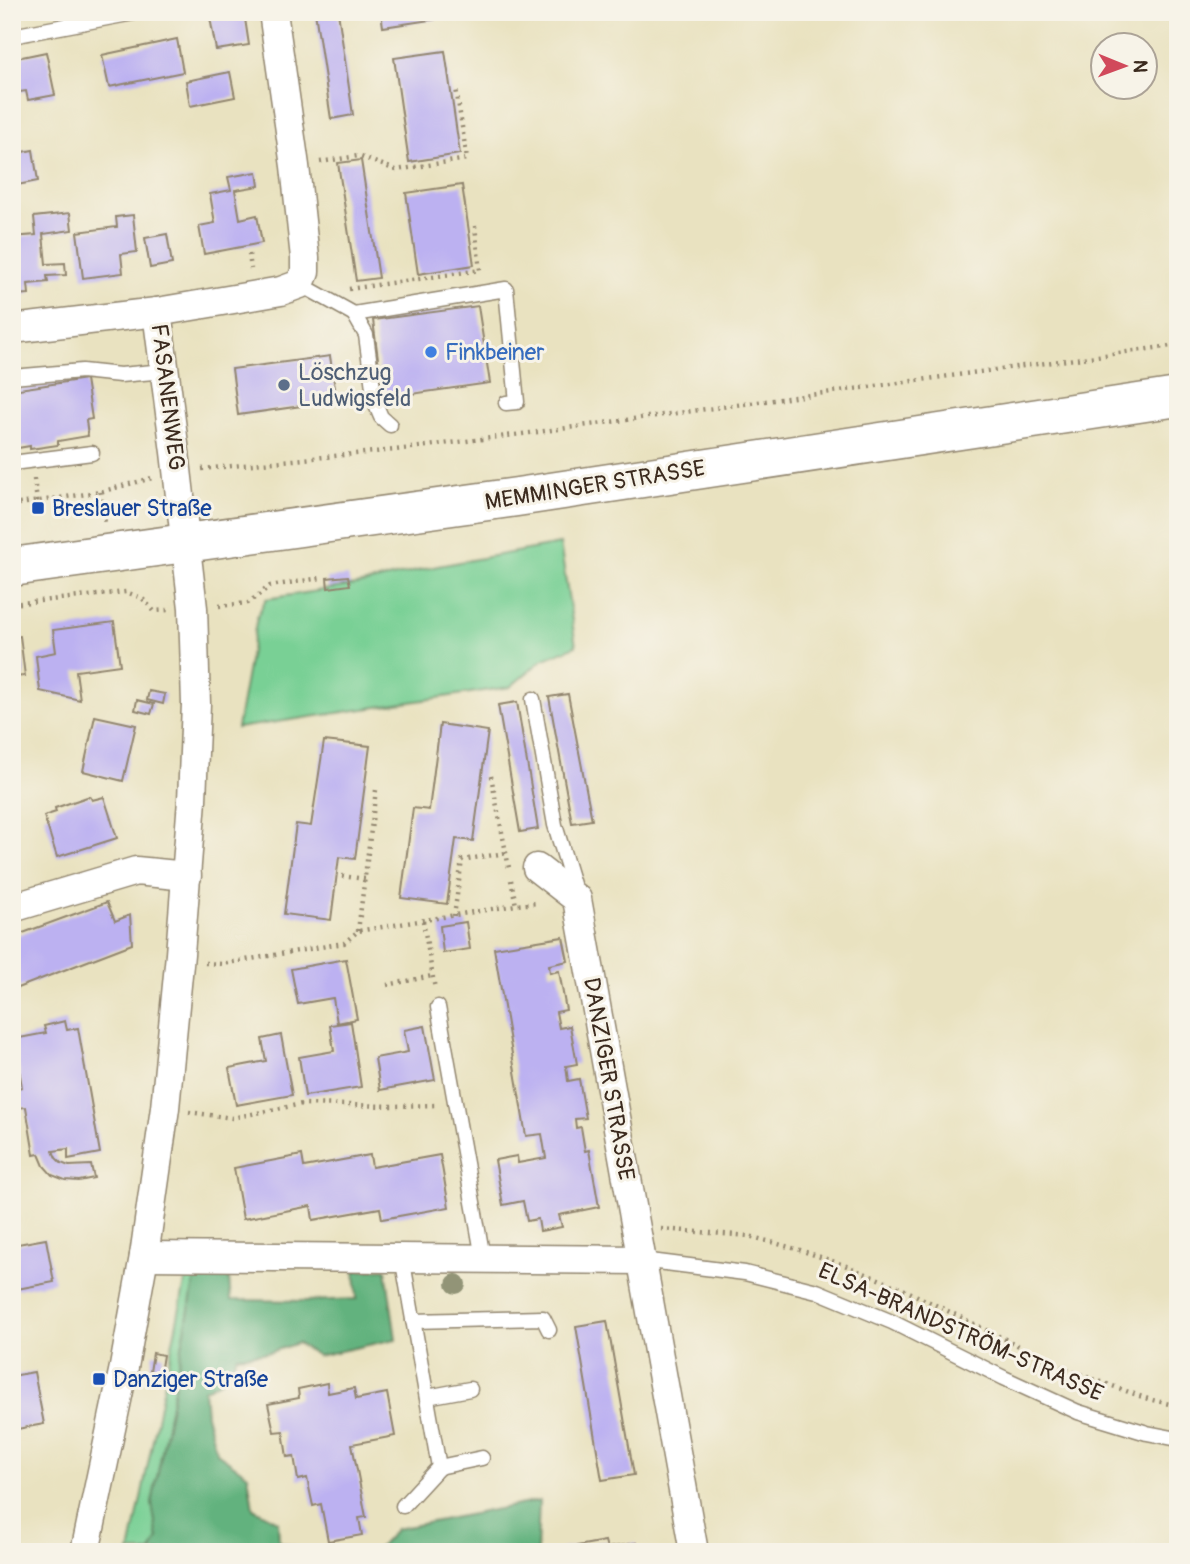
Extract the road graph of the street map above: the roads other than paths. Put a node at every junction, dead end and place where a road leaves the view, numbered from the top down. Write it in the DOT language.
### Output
graph roads {
  1 [pos="139,12"];
  2 [pos="273,12"];
  3 [pos="12,36"];
  4 [pos="303,278"];
  5 [pos="157,312"];
  6 [pos="354,314"];
  7 [pos="12,329"];
  8 [pos="165,371"];
  9 [pos="12,377"];
  10 [pos="1178,397"];
  11 [pos="506,403"];
  12 [pos="390,425"];
  13 [pos="92,453"];
  14 [pos="12,463"];
  15 [pos="186,543"];
  16 [pos="12,567"];
  17 [pos="533,699"];
  18 [pos="537,868"];
  19 [pos="187,876"];
  20 [pos="577,899"];
  21 [pos="12,908"];
  22 [pos="438,1007"];
  23 [pos="144,1256"];
  24 [pos="402,1257"];
  25 [pos="483,1258"];
  26 [pos="642,1260"];
  27 [pos="413,1321"];
  28 [pos="549,1330"];
  29 [pos="470,1389"];
  30 [pos="427,1397"];
  31 [pos="1178,1439"];
  32 [pos="482,1458"];
  33 [pos="439,1467"];
  34 [pos="403,1506"];
  35 [pos="85,1552"];
  36 [pos="694,1552"];
  1 -- 3 [label="lane"];
  2 -- 4 [label="street"];
  4 -- 5 [label="street"];
  4 -- 6 [label="lane"];
  5 -- 7 [label="street, FASANENWEG"];
  5 -- 8 [label="street, FASANENWEG"];
  6 -- 11 [label="lane"];
  6 -- 12 [label="lane"];
  8 -- 9 [label="lane"];
  8 -- 15 [label="street, FASANENWEG"];
  10 -- 15 [label="main road, MEMMINGER STRASSE"];
  13 -- 14 [label="lane"];
  15 -- 16 [label="main road, MEMMINGER STRASSE"];
  15 -- 19 [label="street"];
  17 -- 20 [label="lane"];
  18 -- 20 [label="street"];
  19 -- 21 [label="street"];
  19 -- 23 [label="street"];
  20 -- 26 [label="street, DANZIGER STRASSE"];
  22 -- 25 [label="lane"];
  23 -- 24 [label="street"];
  23 -- 35 [label="street"];
  24 -- 25 [label="street"];
  24 -- 27 [label="lane"];
  25 -- 26 [label="street"];
  26 -- 31 [label="lane, ELSA-BRANDSTRÖM-STRASSE"];
  26 -- 36 [label="street, DANZIGER STRASSE"];
  27 -- 28 [label="lane"];
  27 -- 30 [label="lane"];
  29 -- 30 [label="lane"];
  30 -- 33 [label="lane"];
  32 -- 33 [label="lane"];
  33 -- 34 [label="lane"];
}
